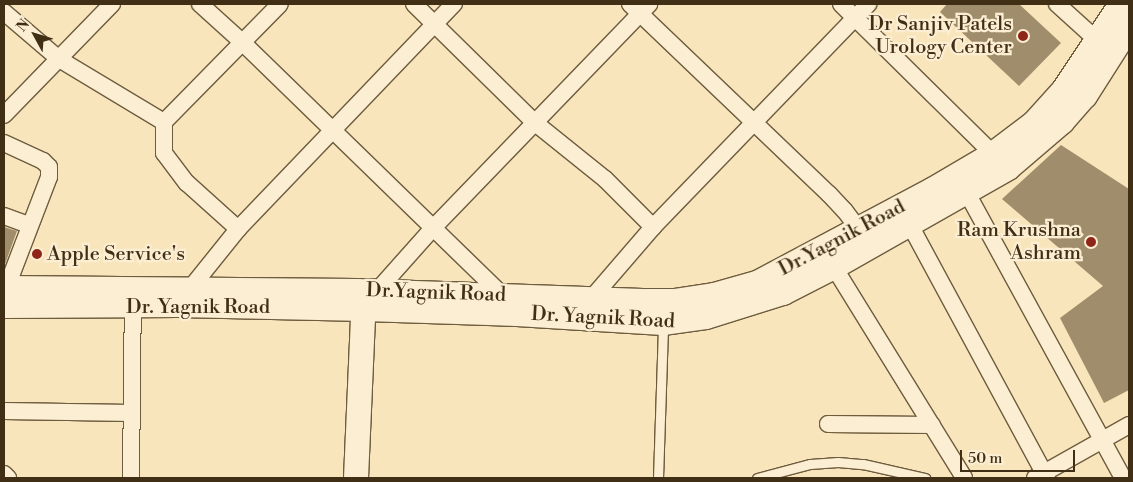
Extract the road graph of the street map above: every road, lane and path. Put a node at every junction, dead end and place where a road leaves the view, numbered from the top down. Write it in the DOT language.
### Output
graph roads {
  1 [pos="112,4"];
  2 [pos="200,4"];
  3 [pos="280,4"];
  4 [pos="414,4"];
  5 [pos="454,4"];
  6 [pos="841,4"];
  7 [pos="868,4"];
  8 [pos="1057,4"];
  9 [pos="1121,4"];
  10 [pos="639,7"];
  11 [pos="4,12"];
  12 [pos="855,17"];
  13 [pos="435,24"];
  14 [pos="1129,27"];
  15 [pos="1098,41"];
  16 [pos="242,42"];
  17 [pos="59,59"];
  18 [pos="4,115"];
  19 [pos="164,122"];
  20 [pos="534,122"];
  21 [pos="754,124"];
  22 [pos="331,131"];
  23 [pos="4,143"];
  24 [pos="993,154"];
  25 [pos="966,193"];
  26 [pos="4,216"];
  27 [pos="30,225"];
  28 [pos="910,225"];
  29 [pos="434,227"];
  30 [pos="653,227"];
  31 [pos="238,229"];
  32 [pos="865,238"];
  33 [pos="829,258"];
  34 [pos="4,288"];
  35 [pos="4,294"];
  36 [pos="503,296"];
  37 [pos="184,297"];
  38 [pos="133,298"];
  39 [pos="591,299"];
  40 [pos="370,300"];
  41 [pos="4,306"];
  42 [pos="663,312"];
  43 [pos="4,412"];
  44 [pos="132,413"];
  45 [pos="828,424"];
  46 [pos="932,424"];
  47 [pos="1129,425"];
  48 [pos="1104,440"];
  49 [pos="4,474"];
  50 [pos="1042,476"];
  51 [pos="8,478"];
  52 [pos="131,478"];
  53 [pos="356,478"];
  54 [pos="658,478"];
  55 [pos="757,478"];
  56 [pos="926,478"];
  57 [pos="964,478"];
  58 [pos="1123,478"];
  1 -- 17 [label="street"];
  2 -- 16 [label="street"];
  3 -- 16 [label="street"];
  4 -- 13 [label="street"];
  5 -- 13 [label="street"];
  6 -- 12 [label="street"];
  7 -- 12 [label="street"];
  8 -- 15 [label="street"];
  9 -- 15 [label="street, Dr.Yagnik Road"];
  10 -- 20 [label="street"];
  10 -- 21 [label="street"];
  11 -- 17 [label="street"];
  12 -- 21 [label="street"];
  12 -- 24 [label="street"];
  13 -- 20 [label="street"];
  13 -- 22 [label="street"];
  14 -- 25 [label="street, Dr. Yagnik Road"];
  15 -- 24 [label="street, Dr.Yagnik Road"];
  16 -- 19 [label="street"];
  16 -- 22 [label="street"];
  17 -- 18 [label="street"];
  17 -- 19 [label="street"];
  19 -- 31 [label="street"];
  20 -- 29 [label="street"];
  20 -- 30 [label="street"];
  21 -- 30 [label="street"];
  21 -- 32 [label="street"];
  22 -- 29 [label="street"];
  22 -- 31 [label="street"];
  23 -- 27 [label="street"];
  24 -- 32 [label="street, Dr.Yagnik Road"];
  25 -- 28 [label="street, Dr. Yagnik Road"];
  25 -- 48 [label="street"];
  26 -- 27 [label="street"];
  27 -- 34 [label="street"];
  28 -- 32 [label="street, Dr. Yagnik Road"];
  28 -- 50 [label="street"];
  29 -- 36 [label="street"];
  29 -- 40 [label="street"];
  30 -- 39 [label="street"];
  31 -- 37 [label="street"];
  32 -- 33 [label="street, Dr. Yagnik Road"];
  33 -- 42 [label="street, Dr. Yagnik Road"];
  33 -- 46 [label="street"];
  34 -- 35 [label="street"];
  34 -- 38 [label="street"];
  36 -- 39 [label="street, Dr.Yagnik Road"];
  36 -- 40 [label="street, Dr.Yagnik Road"];
  37 -- 38 [label="street, Dr. Yagnik Road"];
  37 -- 40 [label="street, Dr. Yagnik Road"];
  38 -- 41 [label="street, Dr. Yagnik Road"];
  38 -- 44 [label="street"];
  39 -- 42 [label="street, Dr.Yagnik Road"];
  40 -- 42 [label="street, Dr. Yagnik Road"];
  40 -- 53 [label="street"];
  42 -- 54 [label="lane"];
  43 -- 44 [label="street"];
  44 -- 52 [label="street"];
  45 -- 46 [label="street"];
  46 -- 57 [label="street"];
  47 -- 48 [label="street"];
  48 -- 50 [label="street"];
  48 -- 58 [label="street"];
  49 -- 51 [label="street"];
  55 -- 56 [label="lane"];
}
